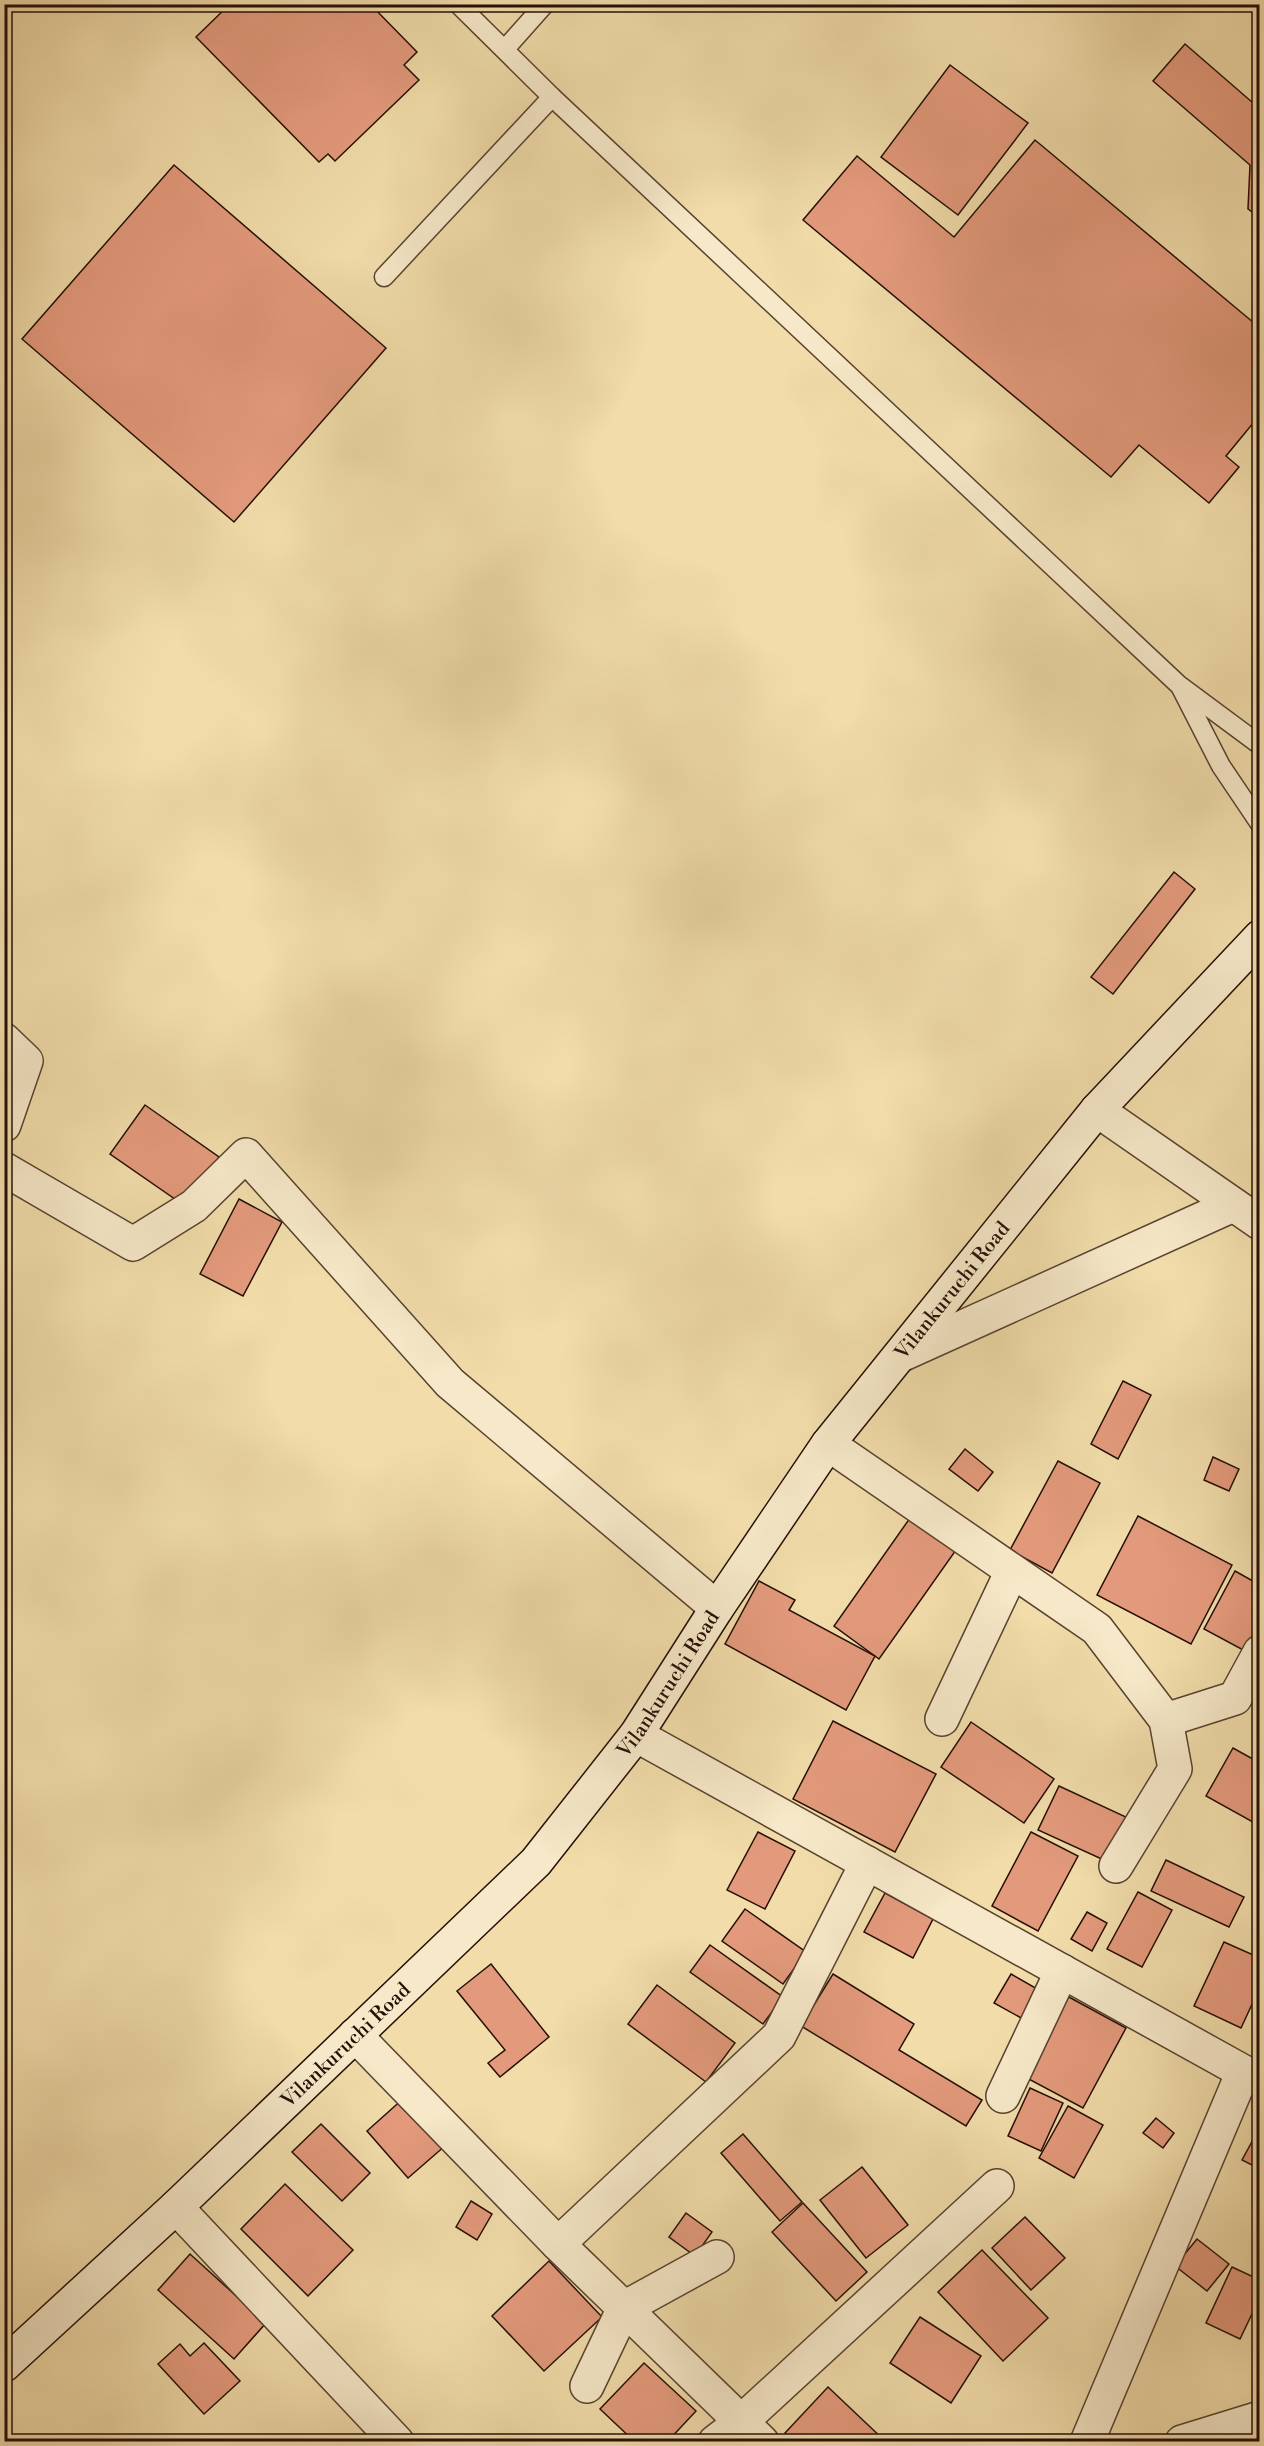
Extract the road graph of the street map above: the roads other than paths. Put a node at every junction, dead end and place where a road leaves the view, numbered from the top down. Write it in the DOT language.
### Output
graph roads {
  1 [pos="458,4"];
  2 [pos="545,4"];
  3 [pos="506,49"];
  4 [pos="552,97"];
  5 [pos="384,278"];
  6 [pos="1179,685"];
  7 [pos="1260,745"];
  8 [pos="1260,824"];
  9 [pos="1259,941"];
  10 [pos="4,1040"];
  11 [pos="1097,1110"];
  12 [pos="4,1125"];
  13 [pos="4,1169"];
  14 [pos="1233,1205"];
  15 [pos="1260,1223"];
  16 [pos="901,1355"];
  17 [pos="828,1444"];
  18 [pos="1012,1571"];
  19 [pos="717,1608"];
  20 [pos="1260,1652"];
  21 [pos="942,1719"];
  22 [pos="1166,1720"];
  23 [pos="636,1735"];
  24 [pos="867,1863"];
  25 [pos="1116,1866"];
  26 [pos="1062,1971"];
  27 [pos="355,2035"];
  28 [pos="1251,2077"];
  29 [pos="1003,2096"];
  30 [pos="997,2186"];
  31 [pos="176,2207"];
  32 [pos="558,2244"];
  33 [pos="717,2257"];
  34 [pos="624,2308"];
  35 [pos="4,2365"];
  36 [pos="587,2386"];
  37 [pos="1260,2418"];
  38 [pos="752,2432"];
  39 [pos="396,2442"];
  40 [pos="715,2442"];
  41 [pos="1087,2442"];
  42 [pos="1182,2442"];
  1 -- 3 [label="lane"];
  2 -- 3 [label="lane"];
  3 -- 4 [label="lane"];
  4 -- 5 [label="lane"];
  4 -- 6 [label="lane"];
  6 -- 7 [label="lane"];
  6 -- 8 [label="lane"];
  9 -- 11 [label="street, Vilankuruchi Road"];
  10 -- 12 [label="street"];
  11 -- 14 [label="street"];
  11 -- 16 [label="street, Vilankuruchi Road"];
  13 -- 19 [label="street"];
  14 -- 15 [label="street"];
  14 -- 16 [label="street"];
  16 -- 17 [label="street, Vilankuruchi Road"];
  17 -- 18 [label="street"];
  17 -- 19 [label="street, Vilankuruchi Road"];
  18 -- 21 [label="street"];
  18 -- 22 [label="street"];
  19 -- 23 [label="street, Vilankuruchi Road"];
  20 -- 22 [label="street"];
  22 -- 25 [label="street"];
  23 -- 24 [label="street"];
  23 -- 27 [label="street, Vilankuruchi Road"];
  24 -- 26 [label="street"];
  24 -- 32 [label="street"];
  26 -- 28 [label="street"];
  26 -- 29 [label="street"];
  27 -- 31 [label="street, Vilankuruchi Road"];
  27 -- 32 [label="street"];
  28 -- 41 [label="street"];
  30 -- 38 [label="street"];
  31 -- 35 [label="street, Vilankuruchi Road"];
  31 -- 39 [label="street"];
  32 -- 34 [label="street"];
  33 -- 34 [label="street"];
  34 -- 36 [label="street"];
  34 -- 38 [label="street"];
  37 -- 42 [label="street"];
  38 -- 40 [label="street"];
}
